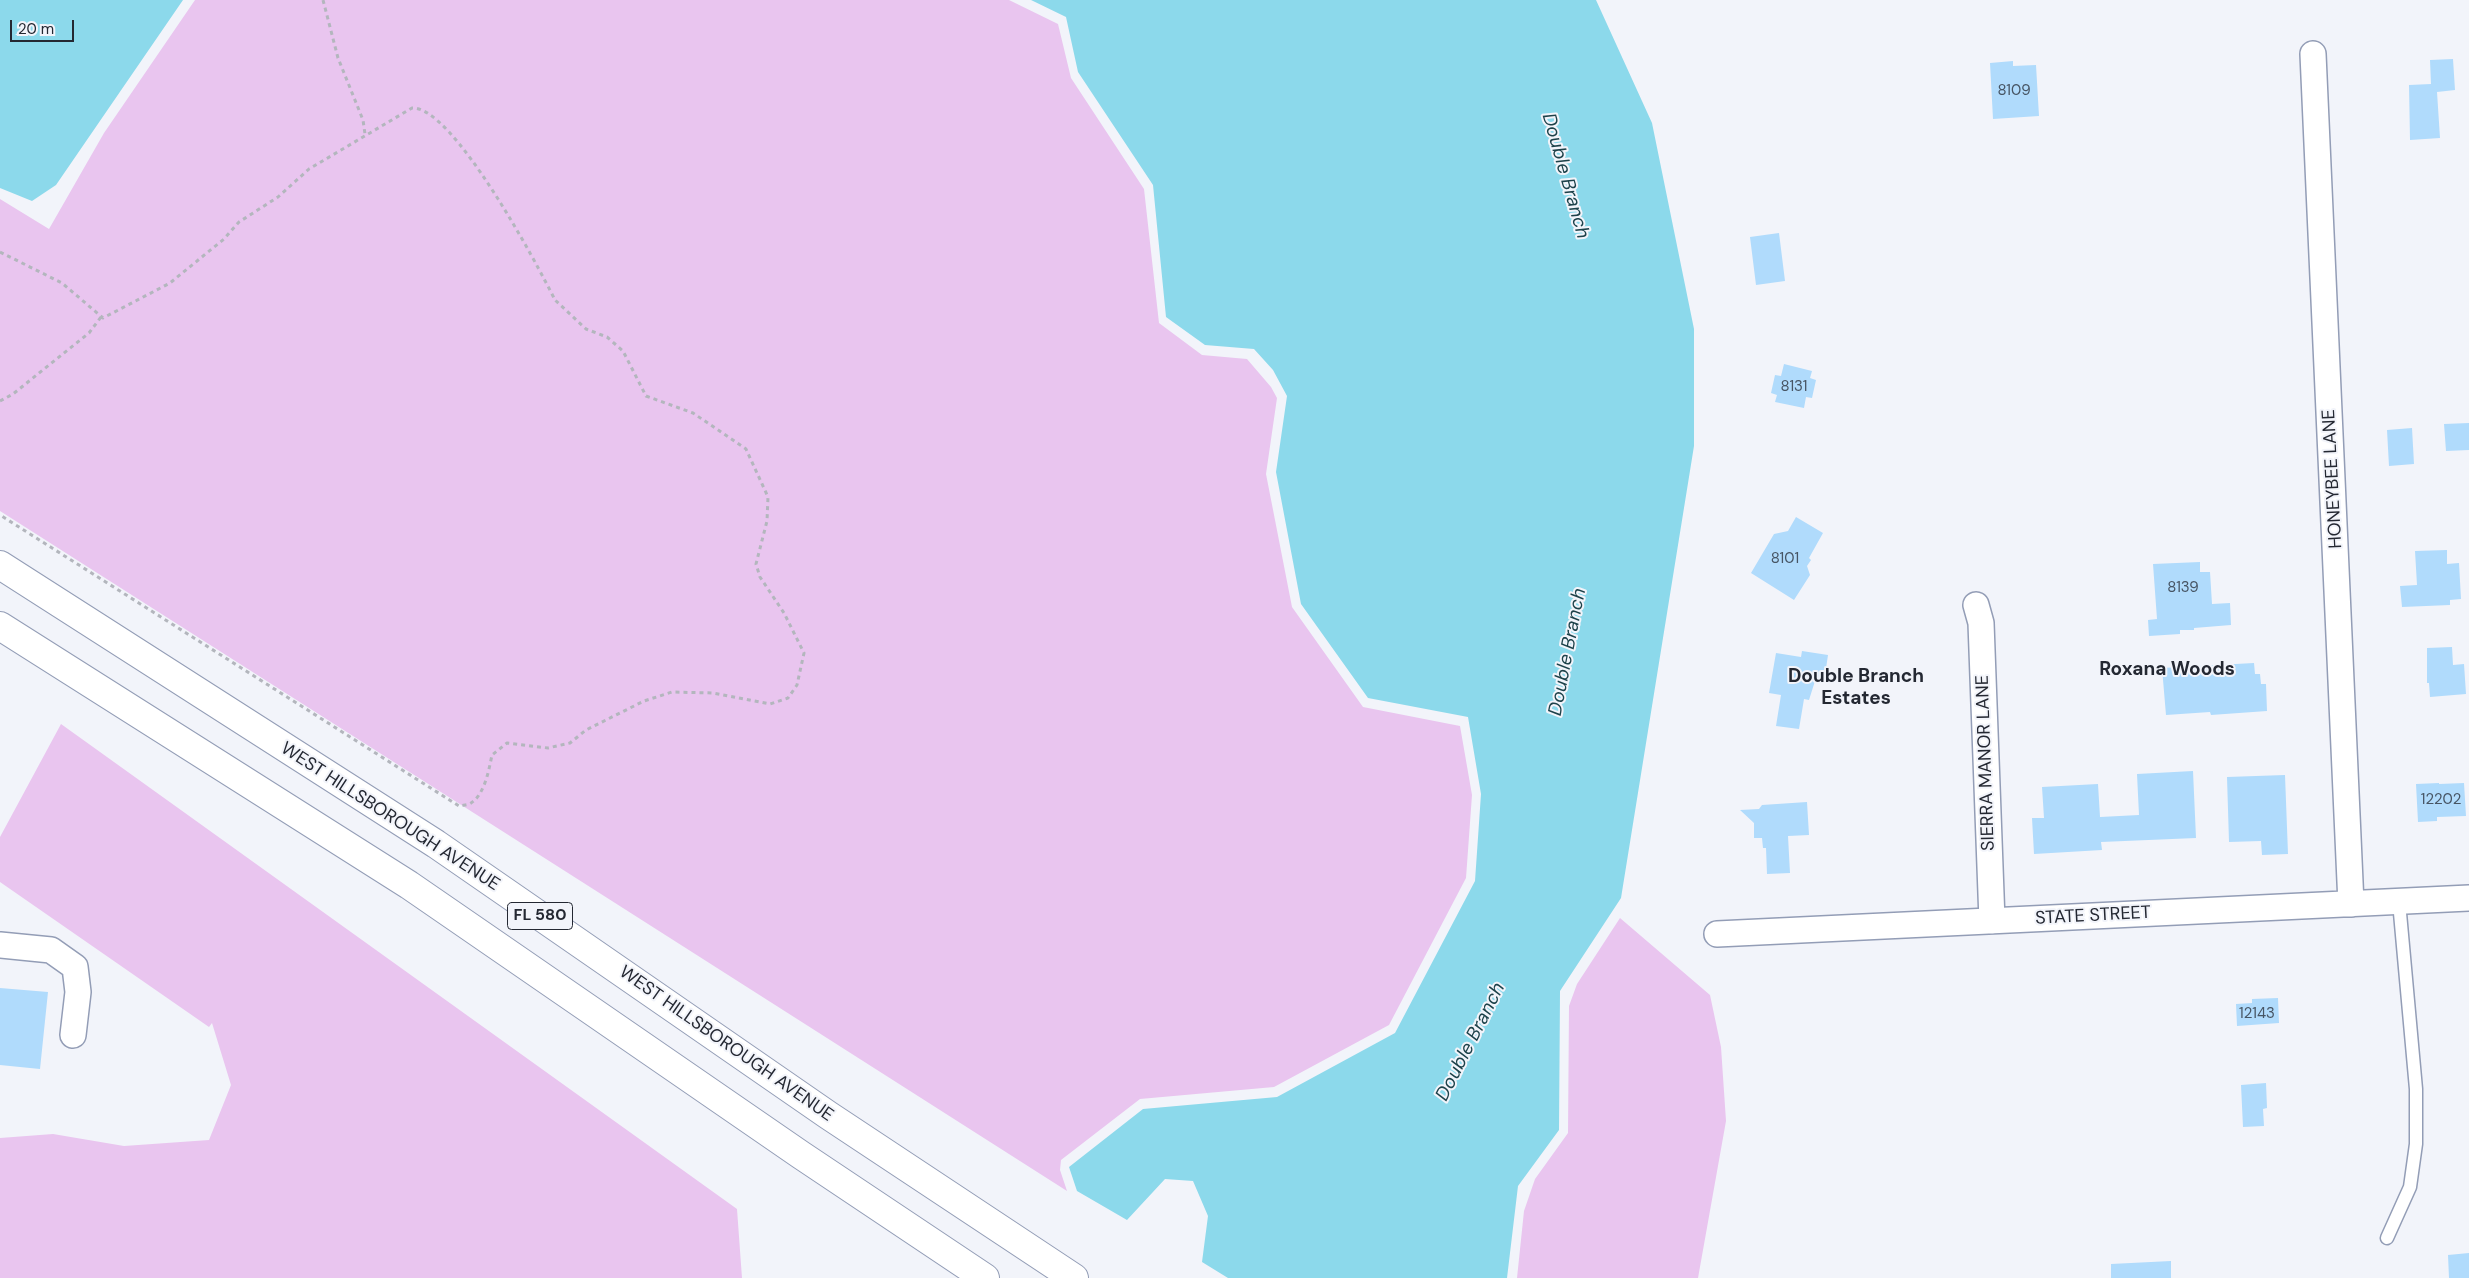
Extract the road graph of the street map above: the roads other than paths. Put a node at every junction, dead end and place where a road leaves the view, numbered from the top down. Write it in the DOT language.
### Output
graph roads {
  1 [pos="2313,54"];
  2 [pos="0,565"];
  3 [pos="1976,605"];
  4 [pos="0,626"];
  5 [pos="2469,898"];
  6 [pos="2399,902"];
  7 [pos="2352,904"];
  8 [pos="1992,921"];
  9 [pos="1717,934"];
  10 [pos="0,945"];
  11 [pos="73,1035"];
  12 [pos="2387,1238"];
  13 [pos="985,1278"];
  14 [pos="1074,1278"];
  1 -- 7 [label="street, HONEYBEE LANE"];
  2 -- 14 [label="main road, WEST HILLSBOROUGH AVENUE / FL 580"];
  3 -- 8 [label="street, SIERRA MANOR LANE"];
  4 -- 13 [label="main road, FL 580"];
  5 -- 6 [label="street, STATE STREET"];
  6 -- 7 [label="street, STATE STREET"];
  6 -- 12 [label="lane"];
  7 -- 8 [label="street, STATE STREET"];
  8 -- 9 [label="street, STATE STREET"];
  10 -- 11 [label="street"];
}
